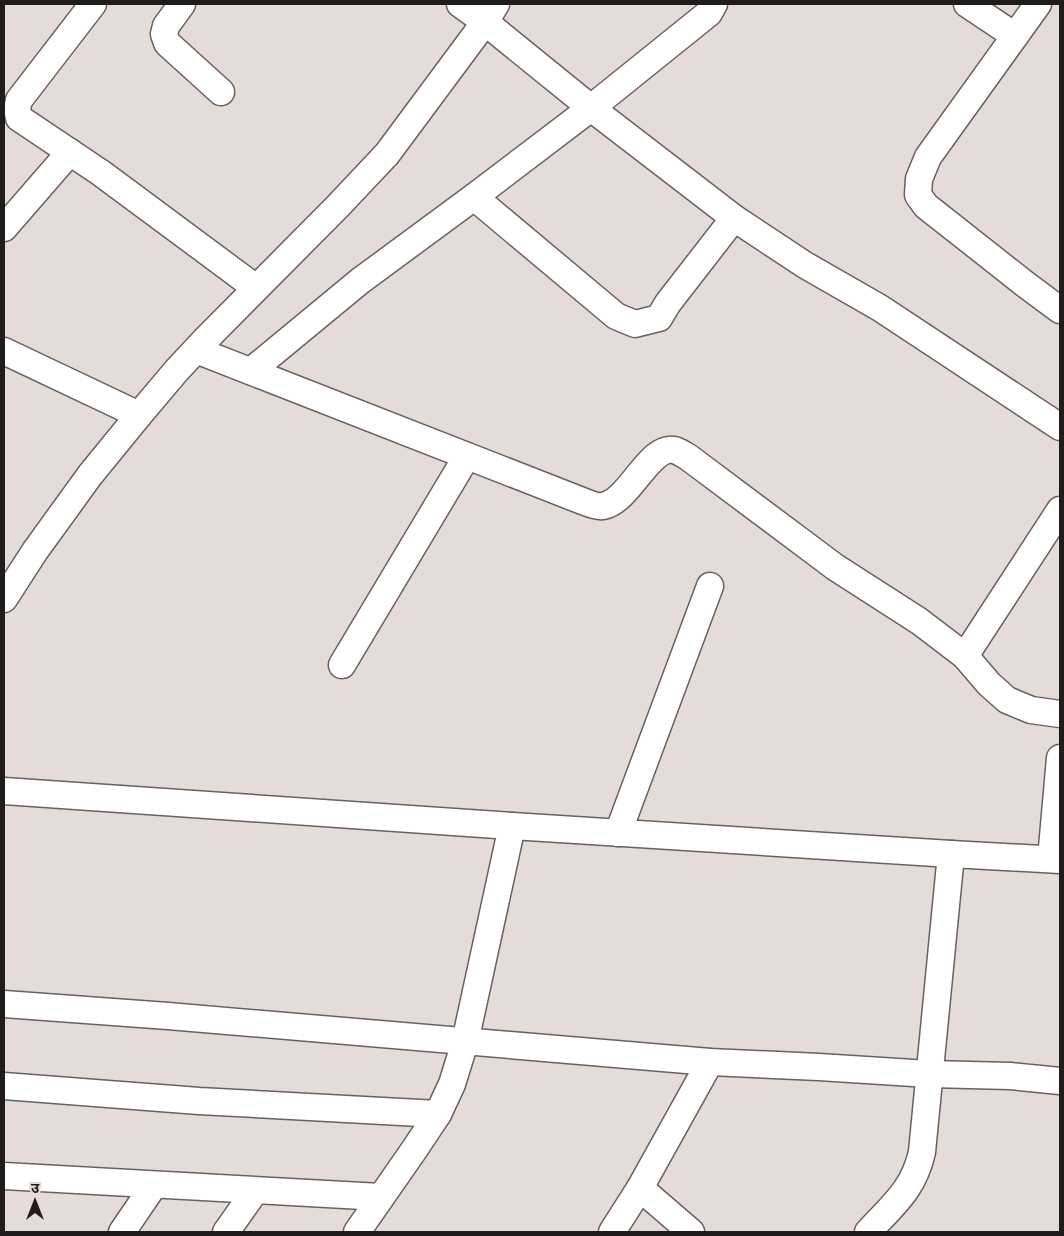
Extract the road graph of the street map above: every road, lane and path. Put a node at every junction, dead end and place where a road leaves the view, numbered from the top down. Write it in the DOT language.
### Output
graph roads {
  1 [pos="93,4"];
  2 [pos="182,4"];
  3 [pos="460,4"];
  4 [pos="714,4"];
  5 [pos="967,4"];
  6 [pos="1038,4"];
  7 [pos="490,13"];
  8 [pos="1015,36"];
  9 [pos="221,92"];
  10 [pos="591,108"];
  11 [pos="70,152"];
  12 [pos="474,197"];
  13 [pos="734,218"];
  14 [pos="4,228"];
  15 [pos="256,288"];
  16 [pos="1060,310"];
  17 [pos="196,350"];
  18 [pos="4,351"];
  19 [pos="252,371"];
  20 [pos="139,415"];
  21 [pos="1060,427"];
  22 [pos="467,456"];
  23 [pos="1060,510"];
  24 [pos="710,586"];
  25 [pos="4,599"];
  26 [pos="965,656"];
  27 [pos="342,665"];
  28 [pos="1060,714"];
  29 [pos="1060,758"];
  30 [pos="4,790"];
  31 [pos="512,826"];
  32 [pos="618,833"];
  33 [pos="951,854"];
  34 [pos="1056,859"];
  35 [pos="4,1004"];
  36 [pos="465,1042"];
  37 [pos="710,1062"];
  38 [pos="929,1074"];
  39 [pos="1060,1081"];
  40 [pos="4,1086"];
  41 [pos="438,1114"];
  42 [pos="4,1176"];
  43 [pos="154,1185"];
  44 [pos="640,1188"];
  45 [pos="255,1191"];
  46 [pos="381,1197"];
  47 [pos="122,1232"];
  48 [pos="226,1232"];
  49 [pos="357,1232"];
  50 [pos="612,1232"];
  51 [pos="691,1232"];
  52 [pos="868,1232"];
  1 -- 11 [label="street"];
  2 -- 9 [label="street"];
  3 -- 7 [label="street"];
  4 -- 10 [label="street"];
  5 -- 8 [label="street"];
  6 -- 8 [label="street"];
  7 -- 10 [label="street"];
  7 -- 15 [label="street"];
  8 -- 16 [label="street"];
  10 -- 12 [label="street"];
  10 -- 13 [label="street"];
  11 -- 14 [label="street"];
  11 -- 15 [label="street"];
  12 -- 13 [label="street"];
  12 -- 19 [label="street"];
  13 -- 21 [label="street"];
  15 -- 17 [label="street"];
  17 -- 19 [label="street"];
  17 -- 20 [label="street"];
  18 -- 20 [label="street"];
  19 -- 22 [label="street"];
  20 -- 25 [label="street"];
  22 -- 26 [label="street"];
  22 -- 27 [label="street"];
  23 -- 26 [label="street"];
  24 -- 32 [label="street"];
  26 -- 28 [label="street"];
  29 -- 34 [label="street"];
  30 -- 31 [label="street"];
  31 -- 32 [label="street"];
  31 -- 36 [label="street"];
  32 -- 33 [label="street"];
  33 -- 34 [label="street"];
  33 -- 38 [label="street"];
  35 -- 36 [label="street"];
  36 -- 37 [label="street"];
  36 -- 41 [label="street"];
  37 -- 38 [label="street"];
  37 -- 44 [label="street"];
  38 -- 39 [label="street"];
  38 -- 52 [label="street"];
  40 -- 41 [label="street"];
  41 -- 46 [label="street"];
  42 -- 43 [label="street"];
  43 -- 45 [label="street"];
  43 -- 47 [label="street"];
  44 -- 50 [label="street"];
  44 -- 51 [label="street"];
  45 -- 46 [label="street"];
  45 -- 48 [label="street"];
  46 -- 49 [label="street"];
}
